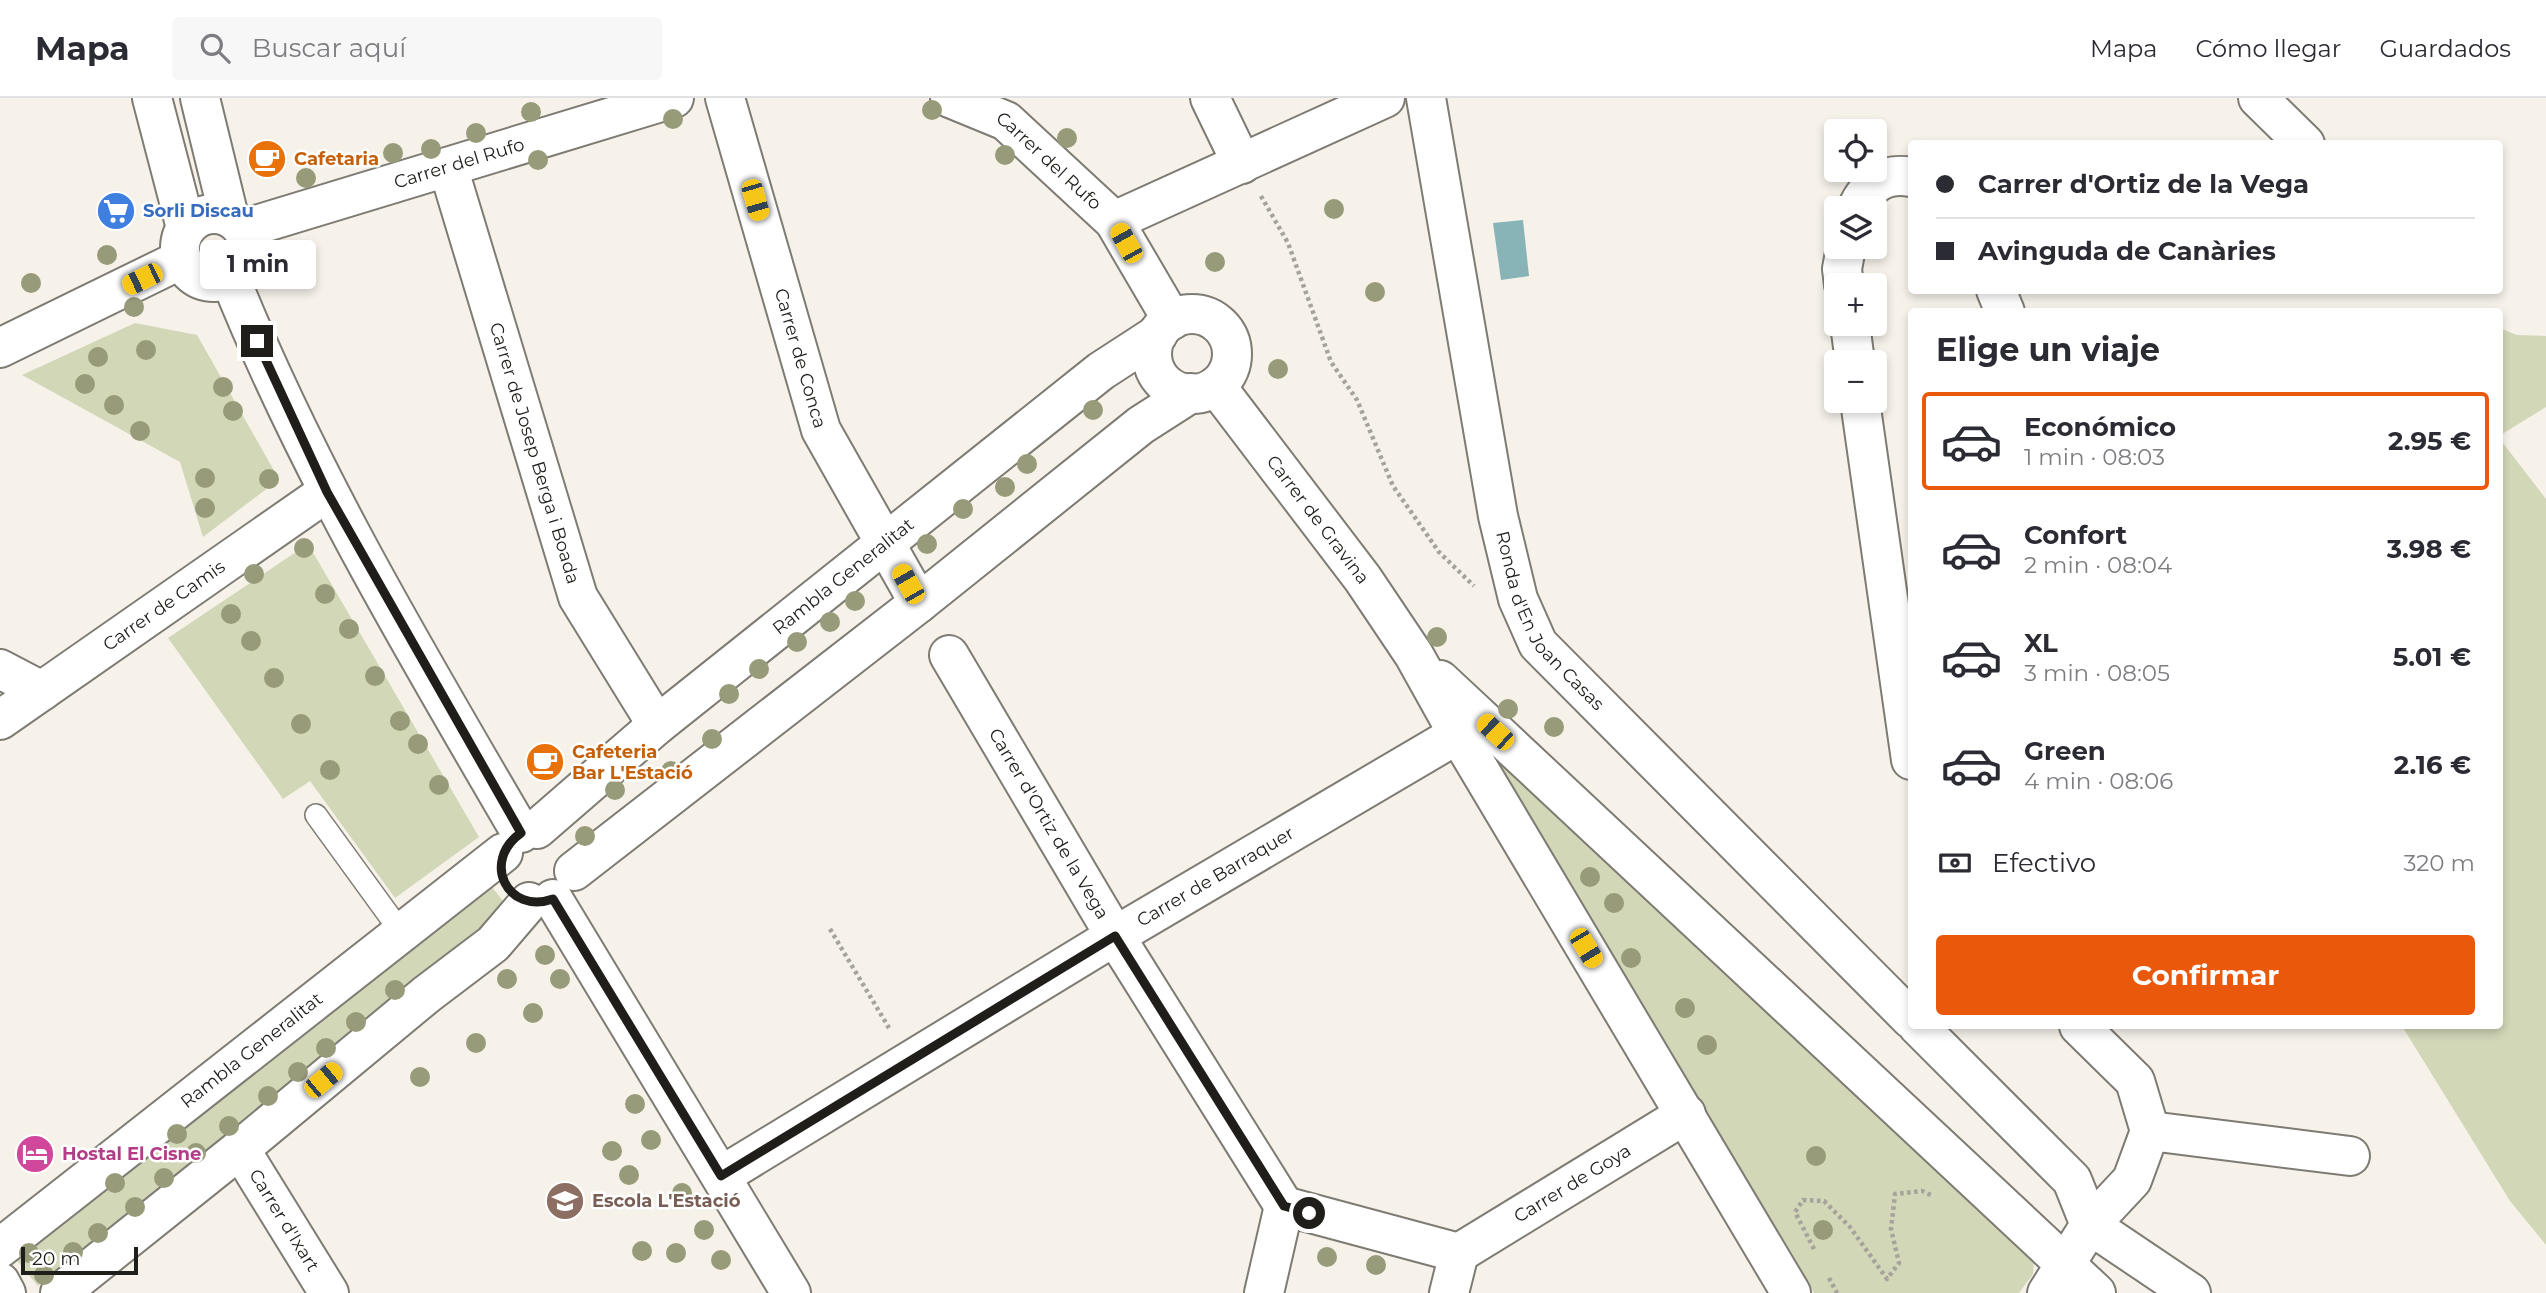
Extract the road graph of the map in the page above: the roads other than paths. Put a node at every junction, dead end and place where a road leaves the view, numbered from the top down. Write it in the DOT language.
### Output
graph roads {
  1 [pos="152,98"];
  2 [pos="200,98"];
  3 [pos="674,98"];
  4 [pos="725,98"];
  5 [pos="950,98"];
  6 [pos="1210,98"];
  7 [pos="1385,98"];
  8 [pos="1426,98"];
  9 [pos="2258,98"];
  10 [pos="2301,140"];
  11 [pos="1242,164"];
  12 [pos="448,167"];
  13 [pos="1908,177"];
  14 [pos="1863,196"];
  15 [pos="1114,221"];
  16 [pos="236,223"];
  17 [pos="184,244"];
  18 [pos="230,278"];
  19 [pos="1165,327"];
  20 [pos="6,339"];
  21 [pos="1204,389"];
  22 [pos="1862,413"];
  23 [pos="327,492"];
  24 [pos="885,545"];
  25 [pos="919,603"];
  26 [pos="949,655"];
  27 [pos="1414,656"];
  28 [pos="0,669"];
  29 [pos="42,691"];
  30 [pos="0,720"];
  31 [pos="657,725"];
  32 [pos="1458,734"];
  33 [pos="1908,739"];
  34 [pos="316,815"];
  35 [pos="520,838"];
  36 [pos="552,891"];
  37 [pos="401,932"];
  38 [pos="1115,936"];
  39 [pos="1908,1016"];
  40 [pos="1921,1029"];
  41 [pos="2099,1031"];
  42 [pos="1686,1114"];
  43 [pos="2150,1131"];
  44 [pos="240,1149"];
  45 [pos="2350,1156"];
  46 [pos="721,1176"];
  47 [pos="1284,1206"];
  48 [pos="2090,1225"];
  49 [pos="0,1248"];
  50 [pos="1459,1253"];
  51 [pos="2056,1279"];
  52 [pos="0,1282"];
  53 [pos="6,1293"];
  54 [pos="60,1293"];
  55 [pos="329,1293"];
  56 [pos="791,1293"];
  57 [pos="1264,1293"];
  58 [pos="1449,1293"];
  59 [pos="1791,1293"];
  60 [pos="2096,1293"];
  61 [pos="2191,1293"];
  1 -- 17 [label="street"];
  2 -- 16 [label="street"];
  3 -- 12 [label="street, Carrer del Rufo"];
  4 -- 24 [label="street, Carrer de Conca"];
  5 -- 15 [label="street, Carrer del Rufo"];
  6 -- 11 [label="street"];
  7 -- 11 [label="street"];
  8 -- 39 [label="street, Ronda d'En Joan Casas"];
  9 -- 10 [label="street"];
  11 -- 15 [label="street"];
  12 -- 16 [label="street, Carrer del Rufo"];
  12 -- 31 [label="street, Carrer de Josep Berga i Boada"];
  13 -- 14 [label="street"];
  15 -- 19 [label="street, Carrer del Rufo"];
  16 -- 17 [label="street"];
  16 -- 18 [label="street"];
  17 -- 18 [label="street"];
  17 -- 20 [label="street"];
  18 -- 23 [label="street"];
  19 -- 21 [label="street"];
  19 -- 21 [label="street"];
  19 -- 24 [label="street, Rambla Generalitat"];
  21 -- 25 [label="street"];
  21 -- 27 [label="street, Carrer de Gravina"];
  22 -- 33 [label="street"];
  23 -- 29 [label="street, Carrer de Camis"];
  23 -- 35 [label="street"];
  24 -- 25 [label="street, Carrer de Conca"];
  24 -- 31 [label="street, Rambla Generalitat"];
  25 -- 36 [label="street"];
  26 -- 38 [label="street, Carrer d'Ortiz de la Vega"];
  27 -- 32 [label="street"];
  27 -- 51 [label="street"];
  28 -- 29 [label="street"];
  29 -- 30 [label="street, Carrer de Camis"];
  31 -- 35 [label="street, Rambla Generalitat"];
  32 -- 38 [label="street, Carrer de Barraquer"];
  32 -- 42 [label="street"];
  34 -- 37 [label="lane"];
  35 -- 36 [label="street"];
  35 -- 36 [label="street"];
  35 -- 37 [label="street, Rambla Generalitat"];
  36 -- 44 [label="street"];
  36 -- 46 [label="street"];
  37 -- 49 [label="street, Rambla Generalitat"];
  38 -- 46 [label="street, Carrer de Barraquer"];
  38 -- 47 [label="street, Carrer d'Ortiz de la Vega"];
  40 -- 48 [label="street"];
  41 -- 43 [label="street"];
  42 -- 50 [label="street, Carrer de Goya"];
  42 -- 59 [label="street"];
  43 -- 45 [label="street"];
  43 -- 48 [label="street"];
  44 -- 54 [label="street"];
  44 -- 55 [label="street, Carrer d'Ixart"];
  46 -- 56 [label="street"];
  47 -- 50 [label="street"];
  47 -- 57 [label="street"];
  48 -- 51 [label="street"];
  48 -- 61 [label="street"];
  50 -- 58 [label="street"];
  51 -- 60 [label="street"];
  52 -- 53 [label="street"];
}
